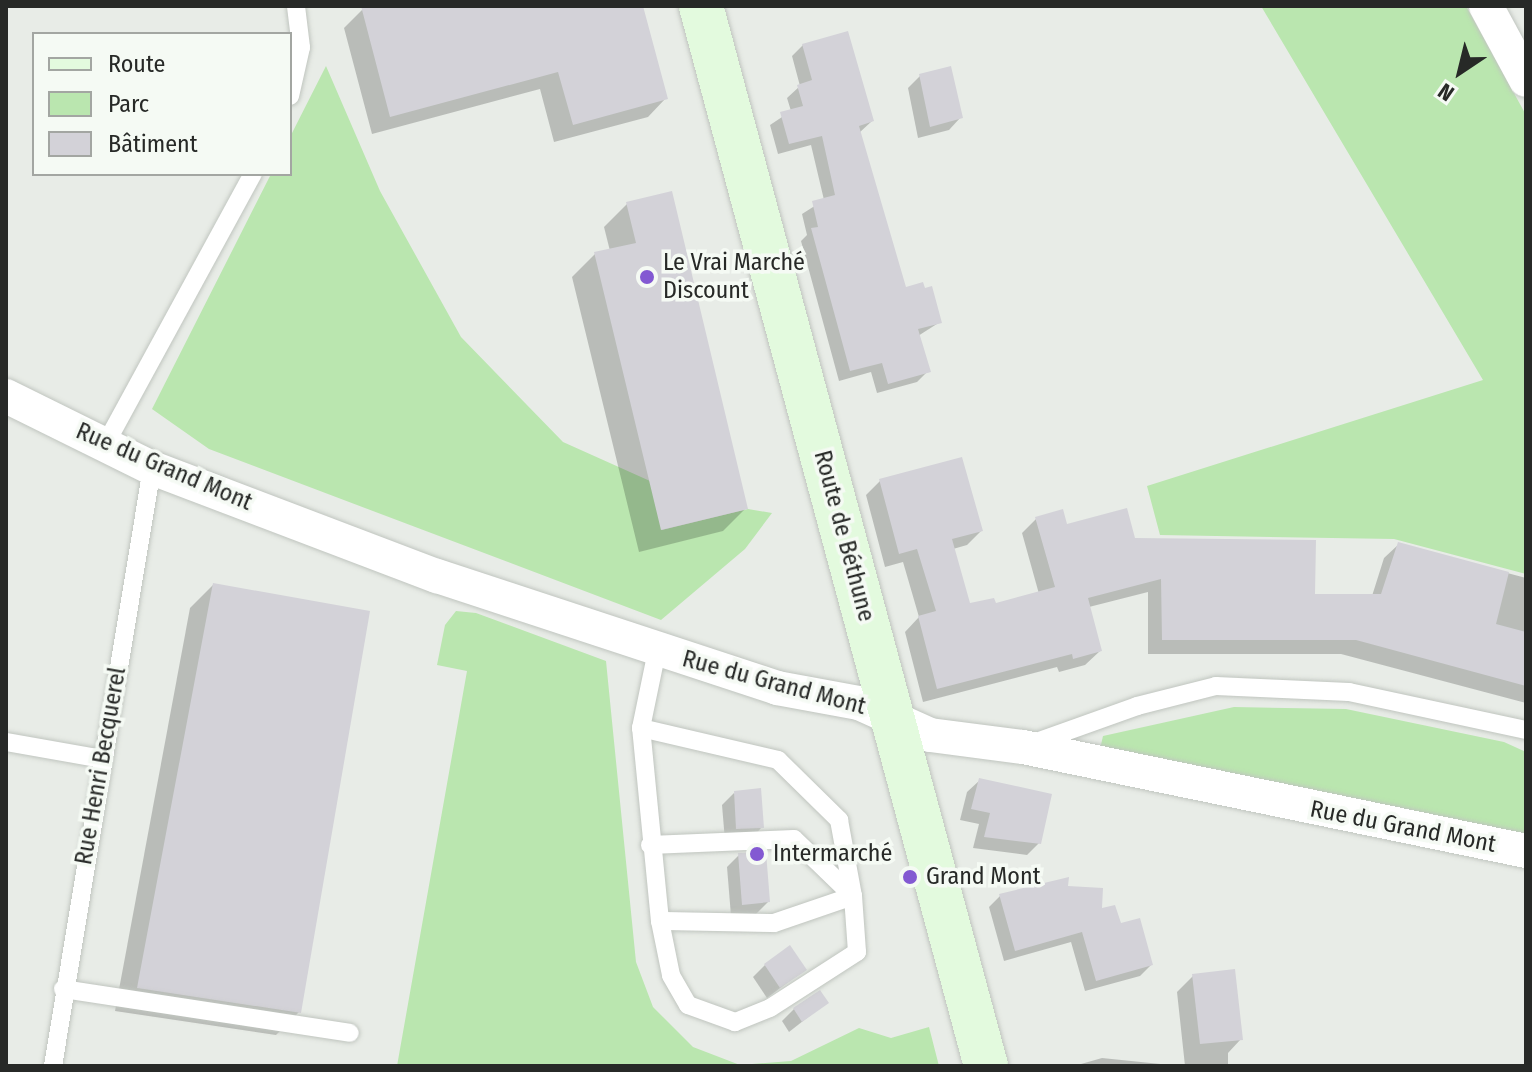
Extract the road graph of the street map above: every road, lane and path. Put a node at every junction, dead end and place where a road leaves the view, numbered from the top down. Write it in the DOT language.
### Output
graph roads {
  1 [pos="296,6"];
  2 [pos="701,6"];
  3 [pos="1486,6"];
  4 [pos="1526,80"];
  5 [pos="292,87"];
  6 [pos="252,176"];
  7 [pos="6,396"];
  8 [pos="105,445"];
  9 [pos="152,468"];
  10 [pos="657,651"];
  11 [pos="894,718"];
  12 [pos="641,728"];
  13 [pos="1526,730"];
  14 [pos="6,742"];
  15 [pos="1023,747"];
  16 [pos="102,759"];
  17 [pos="650,845"];
  18 [pos="1526,851"];
  19 [pos="853,896"];
  20 [pos="660,921"];
  21 [pos="63,989"];
  22 [pos="350,1033"];
  23 [pos="53,1066"];
  24 [pos="986,1066"];
  1 -- 5 [label="lane"];
  2 -- 11 [label="main road, Route de Béthune"];
  3 -- 4 [label="street"];
  6 -- 8 [label="lane"];
  7 -- 8 [label="street, Rue du Grand Mont"];
  8 -- 9 [label="street, Rue du Grand Mont"];
  9 -- 10 [label="street, Rue du Grand Mont"];
  9 -- 16 [label="lane, Rue Henri Becquerel"];
  10 -- 11 [label="street, Rue du Grand Mont"];
  10 -- 12 [label="lane"];
  11 -- 15 [label="street, Rue du Grand Mont"];
  11 -- 24 [label="main road, Route de Béthune"];
  12 -- 17 [label="lane"];
  12 -- 19 [label="lane"];
  13 -- 15 [label="lane"];
  14 -- 16 [label="lane"];
  15 -- 18 [label="street, Rue du Grand Mont"];
  16 -- 21 [label="lane, Rue Henri Becquerel"];
  17 -- 19 [label="lane"];
  17 -- 20 [label="lane"];
  19 -- 20 [label="lane"];
  19 -- 20 [label="lane"];
  21 -- 22 [label="lane"];
  21 -- 23 [label="lane, Rue Henri Becquerel"];
}
